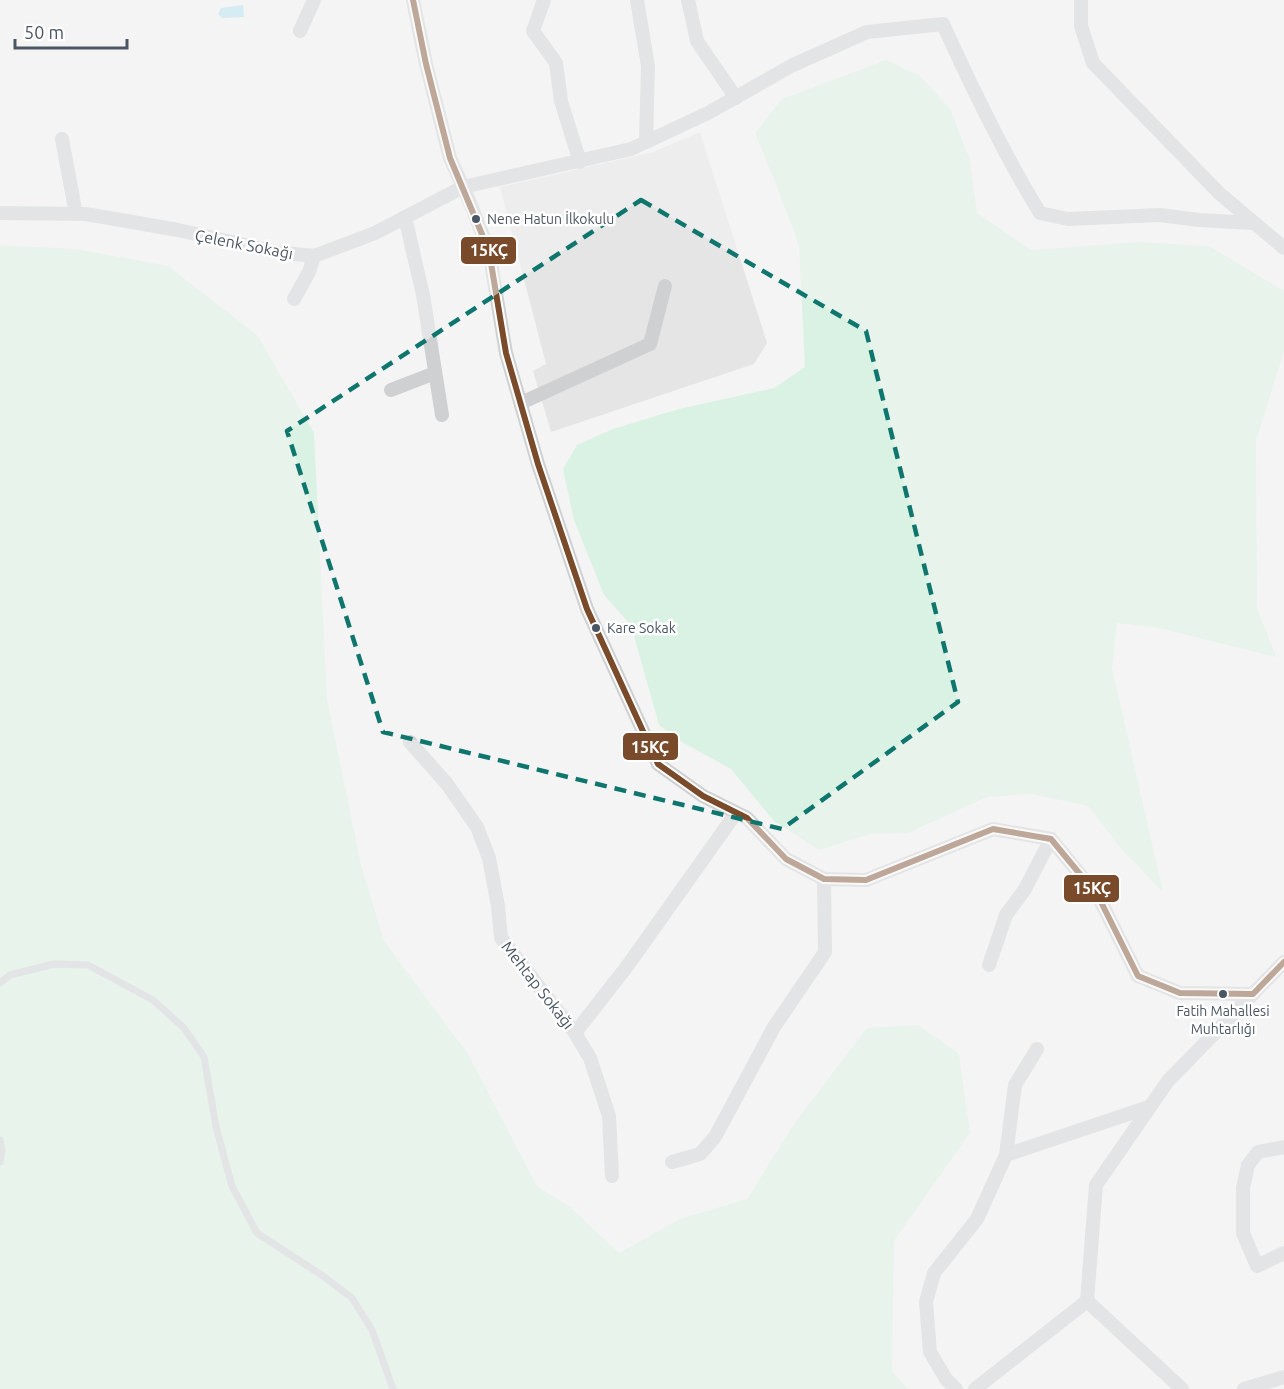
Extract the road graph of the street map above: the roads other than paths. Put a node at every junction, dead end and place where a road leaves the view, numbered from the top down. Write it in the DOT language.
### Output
graph roads {
  1 [pos="314,0"];
  2 [pos="413,0"];
  3 [pos="544,0"];
  4 [pos="637,0"];
  5 [pos="688,0"];
  6 [pos="1081,0"];
  7 [pos="300,31"];
  8 [pos="736,98"];
  9 [pos="62,139"];
  10 [pos="646,142"];
  11 [pos="580,162"];
  12 [pos="463,187"];
  13 [pos="4,209"];
  14 [pos="76,214"];
  15 [pos="405,217"];
  16 [pos="1253,223"];
  17 [pos="1284,249"];
  18 [pos="314,256"];
  19 [pos="665,286"];
  20 [pos="294,299"];
  21 [pos="435,372"];
  22 [pos="391,390"];
  23 [pos="520,403"];
  24 [pos="442,415"];
  25 [pos="410,742"];
  26 [pos="736,813"];
  27 [pos="1051,839"];
  28 [pos="824,879"];
  29 [pos="1284,962"];
  30 [pos="989,965"];
  31 [pos="0,983"];
  32 [pos="1253,994"];
  33 [pos="575,1033"];
  34 [pos="1037,1049"];
  35 [pos="1149,1107"];
  36 [pos="0,1140"];
  37 [pos="1284,1147"];
  38 [pos="1006,1155"];
  39 [pos="0,1162"];
  40 [pos="672,1162"];
  41 [pos="612,1176"];
  42 [pos="1284,1253"];
  43 [pos="1087,1301"];
  44 [pos="1284,1377"];
  45 [pos="393,1389"];
  46 [pos="956,1389"];
  47 [pos="975,1389"];
  48 [pos="1182,1389"];
  49 [pos="1244,1389"];
  1 -- 7 [label="street"];
  2 -- 12 [label="street"];
  3 -- 11 [label="street"];
  4 -- 10 [label="street"];
  5 -- 8 [label="street"];
  6 -- 16 [label="street"];
  8 -- 10 [label="street, Çelenk Sokağı"];
  8 -- 16 [label="street, Çelenk Sokağı"];
  9 -- 14 [label="street"];
  10 -- 11 [label="street, Çelenk Sokağı"];
  11 -- 12 [label="street, Çelenk Sokağı"];
  12 -- 15 [label="street, Çelenk Sokağı"];
  12 -- 23 [label="street"];
  13 -- 14 [label="street, Çelenk Sokağı"];
  14 -- 18 [label="street, Çelenk Sokağı"];
  15 -- 18 [label="street, Çelenk Sokağı"];
  15 -- 21 [label="street"];
  16 -- 17 [label="street"];
  18 -- 20 [label="street"];
  19 -- 23 [label="street"];
  21 -- 22 [label="street"];
  21 -- 24 [label="street"];
  23 -- 26 [label="street"];
  25 -- 33 [label="street, Mehtap Sokağı"];
  26 -- 28 [label="street"];
  26 -- 33 [label="street"];
  27 -- 28 [label="street"];
  27 -- 30 [label="street"];
  27 -- 32 [label="street"];
  28 -- 40 [label="street"];
  29 -- 32 [label="street"];
  31 -- 45 [label="lane"];
  32 -- 35 [label="street"];
  33 -- 41 [label="street, Mehtap Sokağı"];
  34 -- 38 [label="street"];
  35 -- 38 [label="street"];
  35 -- 43 [label="street"];
  36 -- 39 [label="lane"];
  37 -- 42 [label="street"];
  38 -- 46 [label="street"];
  43 -- 47 [label="street"];
  43 -- 48 [label="street"];
  44 -- 49 [label="street"];
}
